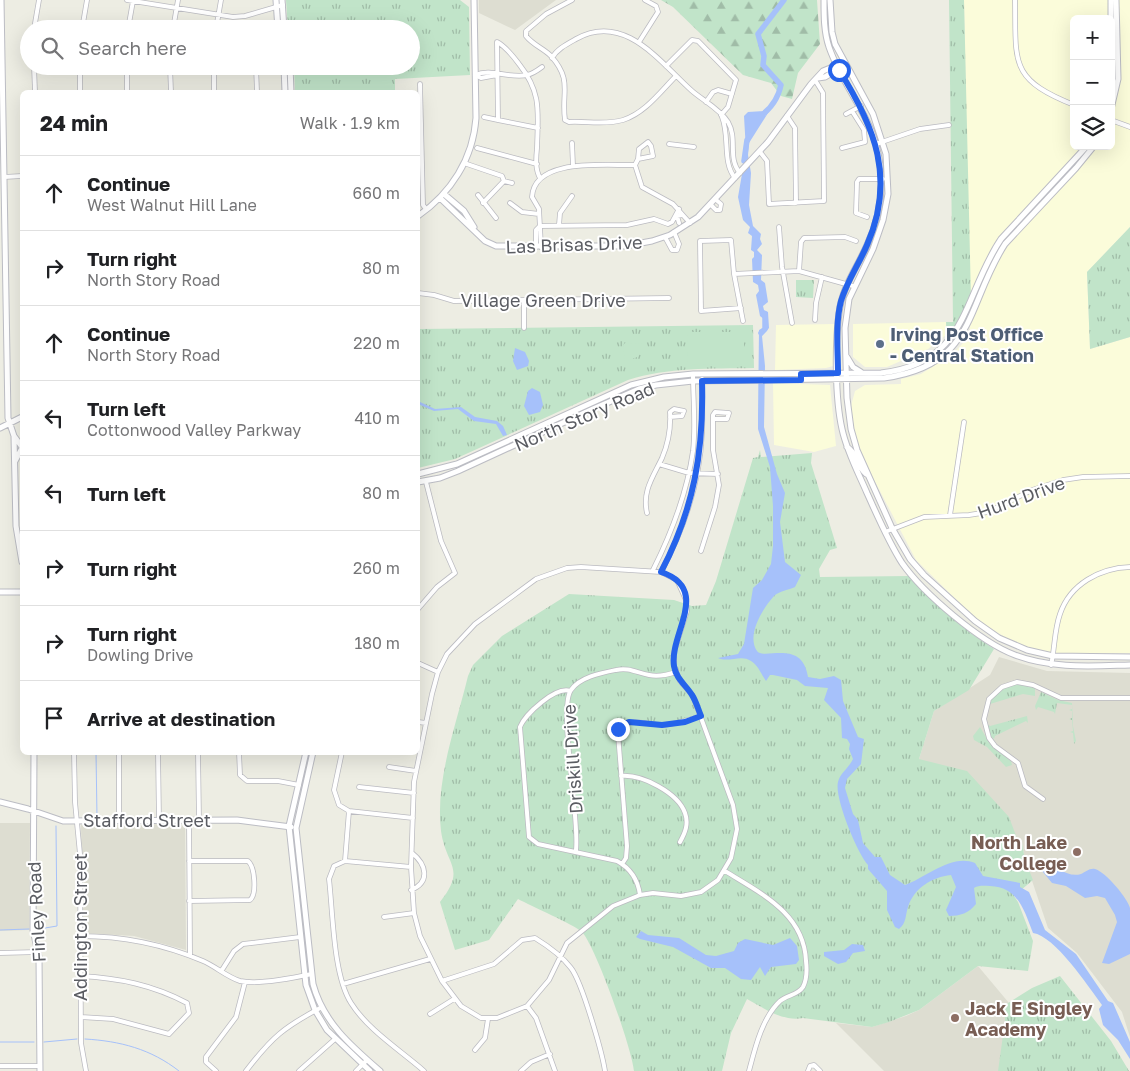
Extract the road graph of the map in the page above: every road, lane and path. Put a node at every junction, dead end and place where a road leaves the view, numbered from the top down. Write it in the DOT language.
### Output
graph roads {
  1 [pos="1,0"];
  2 [pos="38,0"];
  3 [pos="87,0"];
  4 [pos="129,0"];
  5 [pos="178,0"];
  6 [pos="221,0"];
  7 [pos="276,0"];
  8 [pos="474,0"];
  9 [pos="572,0"];
  10 [pos="645,0"];
  11 [pos="824,0"];
  12 [pos="830,0"];
  13 [pos="1014,0"];
  14 [pos="1111,0"];
  15 [pos="1116,0"];
  16 [pos="283,3"];
  17 [pos="276,7"];
  18 [pos="177,8"];
  19 [pos="1114,8"];
  20 [pos="219,15"];
  21 [pos="1114,15"];
  22 [pos="35,20"];
  23 [pos="84,20"];
  24 [pos="128,20"];
  25 [pos="175,20"];
  26 [pos="218,20"];
  27 [pos="277,20"];
  28 [pos="284,20"];
  29 [pos="639,42"];
  30 [pos="1115,42"];
  31 [pos="552,58"];
  32 [pos="844,64"];
  33 [pos="666,66"];
  34 [pos="542,67"];
  35 [pos="838,67"];
  36 [pos="34,75"];
  37 [pos="80,75"];
  38 [pos="127,75"];
  39 [pos="170,75"];
  40 [pos="214,75"];
  41 [pos="256,75"];
  42 [pos="284,75"];
  43 [pos="290,75"];
  44 [pos="475,75"];
  45 [pos="498,75"];
  46 [pos="528,75"];
  47 [pos="676,76"];
  48 [pos="817,79"];
  49 [pos="420,84"];
  50 [pos="35,90"];
  51 [pos="80,90"];
  52 [pos="127,90"];
  53 [pos="171,90"];
  54 [pos="214,90"];
  55 [pos="257,90"];
  56 [pos="284,90"];
  57 [pos="291,90"];
  58 [pos="732,94"];
  59 [pos="706,102"];
  60 [pos="1070,103"];
  61 [pos="1112,105"];
  62 [pos="861,106"];
  63 [pos="852,111"];
  64 [pos="846,114"];
  65 [pos="721,115"];
  66 [pos="787,116"];
  67 [pos="484,117"];
  68 [pos="498,120"];
  69 [pos="1115,121"];
  70 [pos="949,125"];
  71 [pos="1130,127"];
  72 [pos="538,128"];
  73 [pos="2,129"];
  74 [pos="883,142"];
  75 [pos="572,143"];
  76 [pos="669,144"];
  77 [pos="876,144"];
  78 [pos="694,147"];
  79 [pos="477,148"];
  80 [pos="842,148"];
  81 [pos="1083,150"];
  82 [pos="1091,150"];
  83 [pos="760,152"];
  84 [pos="638,159"];
  85 [pos="464,163"];
  86 [pos="536,164"];
  87 [pos="635,165"];
  88 [pos="573,166"];
  89 [pos="740,173"];
  90 [pos="4,176"];
  91 [pos="20,176"];
  92 [pos="540,178"];
  93 [pos="735,178"];
  94 [pos="888,178"];
  95 [pos="881,179"];
  96 [pos="504,180"];
  97 [pos="512,183"];
  98 [pos="478,195"];
  99 [pos="442,196"];
  100 [pos="572,196"];
  101 [pos="715,199"];
  102 [pos="483,203"];
  103 [pos="510,203"];
  104 [pos="796,203"];
  105 [pos="710,204"];
  106 [pos="426,209"];
  107 [pos="678,209"];
  108 [pos="420,214"];
  109 [pos="539,214"];
  110 [pos="682,214"];
  111 [pos="867,217"];
  112 [pos="496,218"];
  113 [pos="673,219"];
  114 [pos="876,222"];
  115 [pos="690,223"];
  116 [pos="559,225"];
  117 [pos="680,225"];
  118 [pos="540,226"];
  119 [pos="779,227"];
  120 [pos="674,232"];
  121 [pos="665,237"];
  122 [pos="856,241"];
  123 [pos="538,247"];
  124 [pos="873,248"];
  125 [pos="3,253"];
  126 [pos="783,271"];
  127 [pos="799,271"];
  128 [pos="734,274"];
  129 [pos="822,277"];
  130 [pos="847,284"];
  131 [pos="853,286"];
  132 [pos="420,293"];
  133 [pos="669,298"];
  134 [pos="524,301"];
  135 [pos="741,308"];
  136 [pos="815,320"];
  137 [pos="967,320"];
  138 [pos="743,321"];
  139 [pos="792,323"];
  140 [pos="524,328"];
  141 [pos="846,354"];
  142 [pos="916,368"];
  143 [pos="838,373"];
  144 [pos="846,373"];
  145 [pos="864,373"];
  146 [pos="694,374"];
  147 [pos="801,377"];
  148 [pos="676,378"];
  149 [pos="702,378"];
  150 [pos="861,379"];
  151 [pos="838,380"];
  152 [pos="846,380"];
  153 [pos="693,381"];
  154 [pos="847,398"];
  155 [pos="694,409"];
  156 [pos="702,409"];
  157 [pos="670,417"];
  158 [pos="20,418"];
  159 [pos="713,419"];
  160 [pos="964,422"];
  161 [pos="0,423"];
  162 [pos="8,424"];
  163 [pos="0,428"];
  164 [pos="694,430"];
  165 [pos="702,431"];
  166 [pos="14,436"];
  167 [pos="20,446"];
  168 [pos="847,447"];
  169 [pos="20,451"];
  170 [pos="20,453"];
  171 [pos="481,453"];
  172 [pos="692,456"];
  173 [pos="14,457"];
  174 [pos="700,457"];
  175 [pos="484,459"];
  176 [pos="14,464"];
  177 [pos="659,464"];
  178 [pos="689,473"];
  179 [pos="420,474"];
  180 [pos="697,474"];
  181 [pos="718,474"];
  182 [pos="868,476"];
  183 [pos="1130,476"];
  184 [pos="420,482"];
  185 [pos="426,482"];
  186 [pos="647,513"];
  187 [pos="950,515"];
  188 [pos="892,528"];
  189 [pos="885,532"];
  190 [pos="20,550"];
  191 [pos="701,551"];
  192 [pos="1130,567"];
  193 [pos="654,570"];
  194 [pos="661,572"];
  195 [pos="0,592"];
  196 [pos="20,592"];
  197 [pos="420,608"];
  198 [pos="961,608"];
  199 [pos="955,615"];
  200 [pos="1053,656"];
  201 [pos="1130,657"];
  202 [pos="420,664"];
  203 [pos="1051,665"];
  204 [pos="1130,665"];
  205 [pos="438,672"];
  206 [pos="676,672"];
  207 [pos="570,691"];
  208 [pos="1130,698"];
  209 [pos="701,716"];
  210 [pos="420,722"];
  211 [pos="426,723"];
  212 [pos="420,752"];
  213 [pos="34,755"];
  214 [pos="74,755"];
  215 [pos="118,755"];
  216 [pos="158,755"];
  217 [pos="198,755"];
  218 [pos="239,755"];
  219 [pos="305,755"];
  220 [pos="312,755"];
  221 [pos="341,755"];
  222 [pos="419,755"];
  223 [pos="389,767"];
  224 [pos="416,771"];
  225 [pos="621,776"];
  226 [pos="299,785"];
  227 [pos="359,787"];
  228 [pos="414,793"];
  229 [pos="1043,799"];
  230 [pos="0,802"];
  231 [pos="34,811"];
  232 [pos="349,811"];
  233 [pos="413,818"];
  234 [pos="159,820"];
  235 [pos="189,820"];
  236 [pos="199,820"];
  237 [pos="77,821"];
  238 [pos="119,821"];
  239 [pos="288,826"];
  240 [pos="296,828"];
  241 [pos="680,842"];
  242 [pos="576,850"];
  243 [pos="412,853"];
  244 [pos="189,861"];
  245 [pos="345,861"];
  246 [pos="622,864"];
  247 [pos="411,868"];
  248 [pos="725,871"];
  249 [pos="411,890"];
  250 [pos="640,895"];
  251 [pos="189,901"];
  252 [pos="414,913"];
  253 [pos="384,917"];
  254 [pos="80,936"];
  255 [pos="300,937"];
  256 [pos="38,952"];
  257 [pos="0,953"];
  258 [pos="190,955"];
  259 [pos="560,957"];
  260 [pos="430,959"];
  261 [pos="222,970"];
  262 [pos="312,974"];
  263 [pos="80,976"];
  264 [pos="305,976"];
  265 [pos="442,981"];
  266 [pos="245,982"];
  267 [pos="343,984"];
  268 [pos="454,999"];
  269 [pos="527,1006"];
  270 [pos="322,1007"];
  271 [pos="315,1010"];
  272 [pos="430,1014"];
  273 [pos="81,1016"];
  274 [pos="488,1019"];
  275 [pos="335,1039"];
  276 [pos="475,1050"];
  277 [pos="550,1054"];
  278 [pos="367,1060"];
  279 [pos="362,1065"];
  280 [pos="0,1066"];
  281 [pos="40,1068"];
  282 [pos="86,1071"];
  283 [pos="216,1071"];
  284 [pos="246,1071"];
  285 [pos="299,1071"];
  286 [pos="356,1071"];
  287 [pos="370,1071"];
  288 [pos="380,1071"];
  289 [pos="424,1071"];
  290 [pos="521,1071"];
  291 [pos="555,1071"];
  292 [pos="605,1071"];
  293 [pos="749,1071"];
  294 [pos="808,1071"];
  295 [pos="820,1071"];
  1 -- 73 [label="main road"];
  2 -- 22 [label="street"];
  3 -- 23 [label="street"];
  4 -- 18 [label="street"];
  4 -- 24 [label="street"];
  5 -- 18 [label="street"];
  6 -- 20 [label="street"];
  7 -- 17 [label="main road"];
  8 -- 44 [label="main road"];
  9 -- 31 [label="street"];
  10 -- 29 [label="street"];
  11 -- 35 [label="main road"];
  12 -- 32 [label="main road"];
  13 -- 60 [label="street"];
  14 -- 19 [label="main road"];
  15 -- 19 [label="main road"];
  16 -- 17 [label="street"];
  16 -- 28 [label="main road"];
  17 -- 20 [label="street"];
  17 -- 27 [label="main road"];
  18 -- 20 [label="street"];
  18 -- 25 [label="street"];
  19 -- 21 [label="main road"];
  20 -- 26 [label="street"];
  29 -- 31 [label="street"];
  29 -- 33 [label="street"];
  30 -- 61 [label="main road"];
  31 -- 47 [label="street"];
  32 -- 35 [label="main road"];
  32 -- 74 [label="main road"];
  33 -- 47 [label="street"];
  33 -- 58 [label="street"];
  34 -- 46 [label="street"];
  35 -- 48 [label="main road, Las Brisas Drive"];
  35 -- 62 [label="main road"];
  36 -- 50 [label="street"];
  37 -- 51 [label="street"];
  38 -- 52 [label="street"];
  39 -- 53 [label="street"];
  40 -- 54 [label="street"];
  41 -- 55 [label="street"];
  42 -- 56 [label="main road"];
  43 -- 57 [label="main road"];
  44 -- 45 [label="street"];
  44 -- 85 [label="main road"];
  45 -- 46 [label="street"];
  45 -- 46 [label="street"];
  45 -- 68 [label="street"];
  46 -- 72 [label="street"];
  47 -- 59 [label="street"];
  48 -- 66 [label="main road, Las Brisas Drive"];
  48 -- 104 [label="street"];
  49 -- 106 [label="street"];
  58 -- 59 [label="street"];
  58 -- 65 [label="street"];
  59 -- 65 [label="street"];
  62 -- 63 [label="street"];
  62 -- 77 [label="main road"];
  63 -- 64 [label="street"];
  63 -- 80 [label="street"];
  65 -- 89 [label="street"];
  65 -- 93 [label="street"];
  66 -- 83 [label="main road, Las Brisas Drive"];
  66 -- 104 [label="street"];
  67 -- 68 [label="street"];
  68 -- 72 [label="street"];
  69 -- 71 [label="street"];
  70 -- 74 [label="street"];
  72 -- 86 [label="street"];
  73 -- 90 [label="main road"];
  74 -- 77 [label="street"];
  74 -- 94 [label="main road"];
  75 -- 88 [label="street"];
  76 -- 78 [label="street"];
  77 -- 95 [label="main road"];
  79 -- 86 [label="street"];
  81 -- 137 [label="main road"];
  82 -- 137 [label="main road"];
  83 -- 89 [label="main road, Las Brisas Drive"];
  83 -- 104 [label="street"];
  84 -- 84 [label="street"];
  84 -- 87 [label="street"];
  85 -- 96 [label="street"];
  85 -- 99 [label="main road"];
  86 -- 92 [label="street"];
  87 -- 88 [label="street"];
  87 -- 107 [label="street"];
  88 -- 92 [label="street"];
  89 -- 93 [label="main road, Las Brisas Drive"];
  90 -- 91 [label="street"];
  90 -- 125 [label="main road"];
  92 -- 109 [label="street"];
  93 -- 101 [label="main road, Las Brisas Drive"];
  94 -- 95 [label="street"];
  94 -- 124 [label="main road"];
  95 -- 111 [label="street"];
  95 -- 114 [label="main road"];
  96 -- 97 [label="street"];
  96 -- 102 [label="street"];
  98 -- 102 [label="street"];
  99 -- 106 [label="main road"];
  99 -- 123 [label="main road, Las Brisas Drive"];
  100 -- 116 [label="street"];
  101 -- 105 [label="main road, Las Brisas Drive"];
  101 -- 105 [label="street"];
  102 -- 112 [label="street"];
  103 -- 109 [label="street"];
  105 -- 115 [label="main road, Las Brisas Drive"];
  106 -- 108 [label="main road"];
  107 -- 110 [label="street"];
  107 -- 113 [label="street"];
  109 -- 118 [label="street"];
  110 -- 115 [label="street"];
  110 -- 117 [label="street"];
  113 -- 116 [label="street"];
  113 -- 117 [label="street"];
  114 -- 124 [label="main road"];
  114 -- 130 [label="main road"];
  115 -- 117 [label="main road, Las Brisas Drive"];
  116 -- 118 [label="street"];
  117 -- 120 [label="main road, Las Brisas Drive"];
  118 -- 123 [label="street"];
  119 -- 126 [label="street"];
  120 -- 121 [label="main road, Las Brisas Drive"];
  120 -- 121 [label="street"];
  121 -- 123 [label="main road, Las Brisas Drive"];
  122 -- 127 [label="street"];
  124 -- 131 [label="main road"];
  125 -- 162 [label="main road"];
  126 -- 127 [label="street"];
  126 -- 128 [label="street"];
  126 -- 139 [label="street"];
  127 -- 129 [label="street"];
  128 -- 135 [label="street"];
  128 -- 135 [label="street"];
  129 -- 130 [label="street"];
  129 -- 136 [label="street"];
  130 -- 131 [label="street"];
  130 -- 143 [label="main road"];
  131 -- 141 [label="main road"];
  132 -- 134 [label="street, Village Green Drive"];
  133 -- 134 [label="street, Village Green Drive"];
  134 -- 140 [label="street"];
  135 -- 138 [label="street"];
  137 -- 142 [label="main road"];
  141 -- 144 [label="main road"];
  141 -- 145 [label="main road"];
  142 -- 145 [label="main road, North Story Road"];
  142 -- 150 [label="main road, North Story Road"];
  143 -- 144 [label="main road, North Story Road"];
  143 -- 147 [label="main road, North Story Road"];
  143 -- 151 [label="main road"];
  144 -- 145 [label="main road, North Story Road"];
  144 -- 152 [label="main road"];
  146 -- 148 [label="main road, North Story Road"];
  146 -- 149 [label="main road, North Story Road"];
  146 -- 153 [label="street"];
  147 -- 149 [label="main road, North Story Road"];
  147 -- 149 [label="main road, North Story Road"];
  147 -- 151 [label="main road, North Story Road"];
  148 -- 153 [label="main road, North Story Road"];
  148 -- 171 [label="main road, North Story Road"];
  148 -- 175 [label="main road, North Story Road"];
  149 -- 153 [label="main road, North Story Road"];
  149 -- 156 [label="street"];
  150 -- 152 [label="main road, North Story Road"];
  150 -- 154 [label="main road"];
  151 -- 152 [label="main road, North Story Road"];
  151 -- 168 [label="main road"];
  152 -- 154 [label="main road"];
  153 -- 155 [label="street"];
  154 -- 182 [label="main road"];
  155 -- 156 [label="street"];
  155 -- 164 [label="street"];
  156 -- 165 [label="street"];
  157 -- 177 [label="street"];
  158 -- 162 [label="main road"];
  159 -- 181 [label="street"];
  160 -- 187 [label="street"];
  161 -- 162 [label="main road"];
  162 -- 163 [label="main road"];
  162 -- 166 [label="main road"];
  164 -- 165 [label="street"];
  164 -- 172 [label="street"];
  165 -- 174 [label="street"];
  166 -- 167 [label="main road"];
  166 -- 173 [label="main road"];
  168 -- 182 [label="main road"];
  168 -- 189 [label="main road"];
  169 -- 173 [label="main road"];
  170 -- 176 [label="main road"];
  171 -- 175 [label="main road"];
  171 -- 179 [label="main road, North Story Road"];
  172 -- 174 [label="street"];
  172 -- 178 [label="street"];
  173 -- 176 [label="main road"];
  174 -- 180 [label="street"];
  175 -- 185 [label="main road, North Story Road"];
  176 -- 190 [label="main road"];
  177 -- 178 [label="street"];
  177 -- 186 [label="street"];
  178 -- 180 [label="street"];
  178 -- 193 [label="street"];
  180 -- 181 [label="street"];
  180 -- 194 [label="street"];
  181 -- 191 [label="street"];
  182 -- 188 [label="main road"];
  183 -- 187 [label="street, Hurd Drive"];
  184 -- 185 [label="main road, North Story Road"];
  185 -- 197 [label="street"];
  187 -- 188 [label="street, Hurd Drive"];
  188 -- 189 [label="street, Hurd Drive"];
  188 -- 198 [label="main road"];
  189 -- 199 [label="main road"];
  192 -- 200 [label="street"];
  193 -- 194 [label="street"];
  193 -- 205 [label="street"];
  194 -- 206 [label="street"];
  195 -- 196 [label="main road"];
  198 -- 199 [label="main road"];
  198 -- 200 [label="main road"];
  199 -- 203 [label="main road"];
  200 -- 201 [label="main road"];
  200 -- 203 [label="street"];
  202 -- 205 [label="street"];
  203 -- 204 [label="main road"];
  205 -- 211 [label="street"];
  206 -- 207 [label="street, Driskill Drive"];
  206 -- 209 [label="street"];
  207 -- 242 [label="street, Driskill Drive"];
  207 -- 242 [label="street"];
  208 -- 229 [label="street"];
  209 -- 225 [label="street"];
  209 -- 248 [label="street"];
  210 -- 211 [label="street"];
  211 -- 212 [label="street"];
  213 -- 231 [label="main road, Finley Road"];
  214 -- 237 [label="street, Addington Street"];
  215 -- 238 [label="street"];
  216 -- 234 [label="street"];
  217 -- 236 [label="street"];
  218 -- 226 [label="street"];
  219 -- 226 [label="main road"];
  220 -- 240 [label="main road"];
  221 -- 232 [label="street"];
  222 -- 224 [label="street"];
  223 -- 224 [label="street"];
  224 -- 228 [label="street"];
  225 -- 241 [label="street"];
  225 -- 246 [label="street"];
  226 -- 239 [label="main road"];
  227 -- 228 [label="street"];
  228 -- 233 [label="street"];
  230 -- 231 [label="main road, Stafford Street"];
  231 -- 237 [label="main road, Stafford Street"];
  231 -- 256 [label="main road, Finley Road"];
  232 -- 233 [label="street"];
  232 -- 245 [label="street"];
  233 -- 243 [label="street"];
  234 -- 235 [label="main road, Stafford Street"];
  234 -- 238 [label="main road, Stafford Street"];
  235 -- 236 [label="main road, Stafford Street"];
  235 -- 244 [label="street"];
  236 -- 239 [label="main road, Stafford Street"];
  237 -- 238 [label="main road, Stafford Street"];
  237 -- 254 [label="street, Addington Street"];
  239 -- 240 [label="main road, Stafford Street"];
  239 -- 255 [label="main road"];
  240 -- 262 [label="main road"];
  242 -- 246 [label="street"];
  243 -- 247 [label="street"];
  243 -- 249 [label="street"];
  244 -- 251 [label="street"];
  244 -- 251 [label="street"];
  245 -- 247 [label="street"];
  245 -- 267 [label="street"];
  246 -- 250 [label="street"];
  247 -- 249 [label="street"];
  248 -- 250 [label="street"];
  248 -- 293 [label="street"];
  249 -- 252 [label="street"];
  250 -- 259 [label="street"];
  251 -- 258 [label="street"];
  252 -- 253 [label="street"];
  252 -- 260 [label="street"];
  254 -- 258 [label="street"];
  254 -- 263 [label="street, Addington Street"];
  255 -- 261 [label="street"];
  255 -- 264 [label="main road"];
  256 -- 257 [label="street"];
  256 -- 281 [label="main road, Finley Road"];
  258 -- 261 [label="street"];
  259 -- 265 [label="street"];
  259 -- 269 [label="street"];
  259 -- 292 [label="street"];
  260 -- 265 [label="street"];
  260 -- 267 [label="street"];
  261 -- 266 [label="street"];
  262 -- 264 [label="street"];
  262 -- 270 [label="main road"];
  263 -- 273 [label="street, Addington Street"];
  263 -- 273 [label="street"];
  264 -- 266 [label="street"];
  264 -- 271 [label="main road"];
  265 -- 268 [label="street"];
  266 -- 283 [label="street"];
  267 -- 289 [label="street"];
  268 -- 272 [label="street"];
  268 -- 274 [label="street"];
  269 -- 274 [label="street"];
  269 -- 277 [label="street"];
  270 -- 271 [label="street"];
  270 -- 278 [label="main road"];
  271 -- 275 [label="main road"];
  271 -- 284 [label="street"];
  273 -- 282 [label="street, Addington Street"];
  274 -- 276 [label="street"];
  275 -- 279 [label="main road"];
  275 -- 285 [label="street"];
  277 -- 290 [label="street"];
  277 -- 291 [label="street"];
  278 -- 279 [label="street"];
  278 -- 288 [label="main road"];
  279 -- 286 [label="street"];
  279 -- 287 [label="main road"];
  280 -- 281 [label="street"];
  294 -- 295 [label="street"];
}
